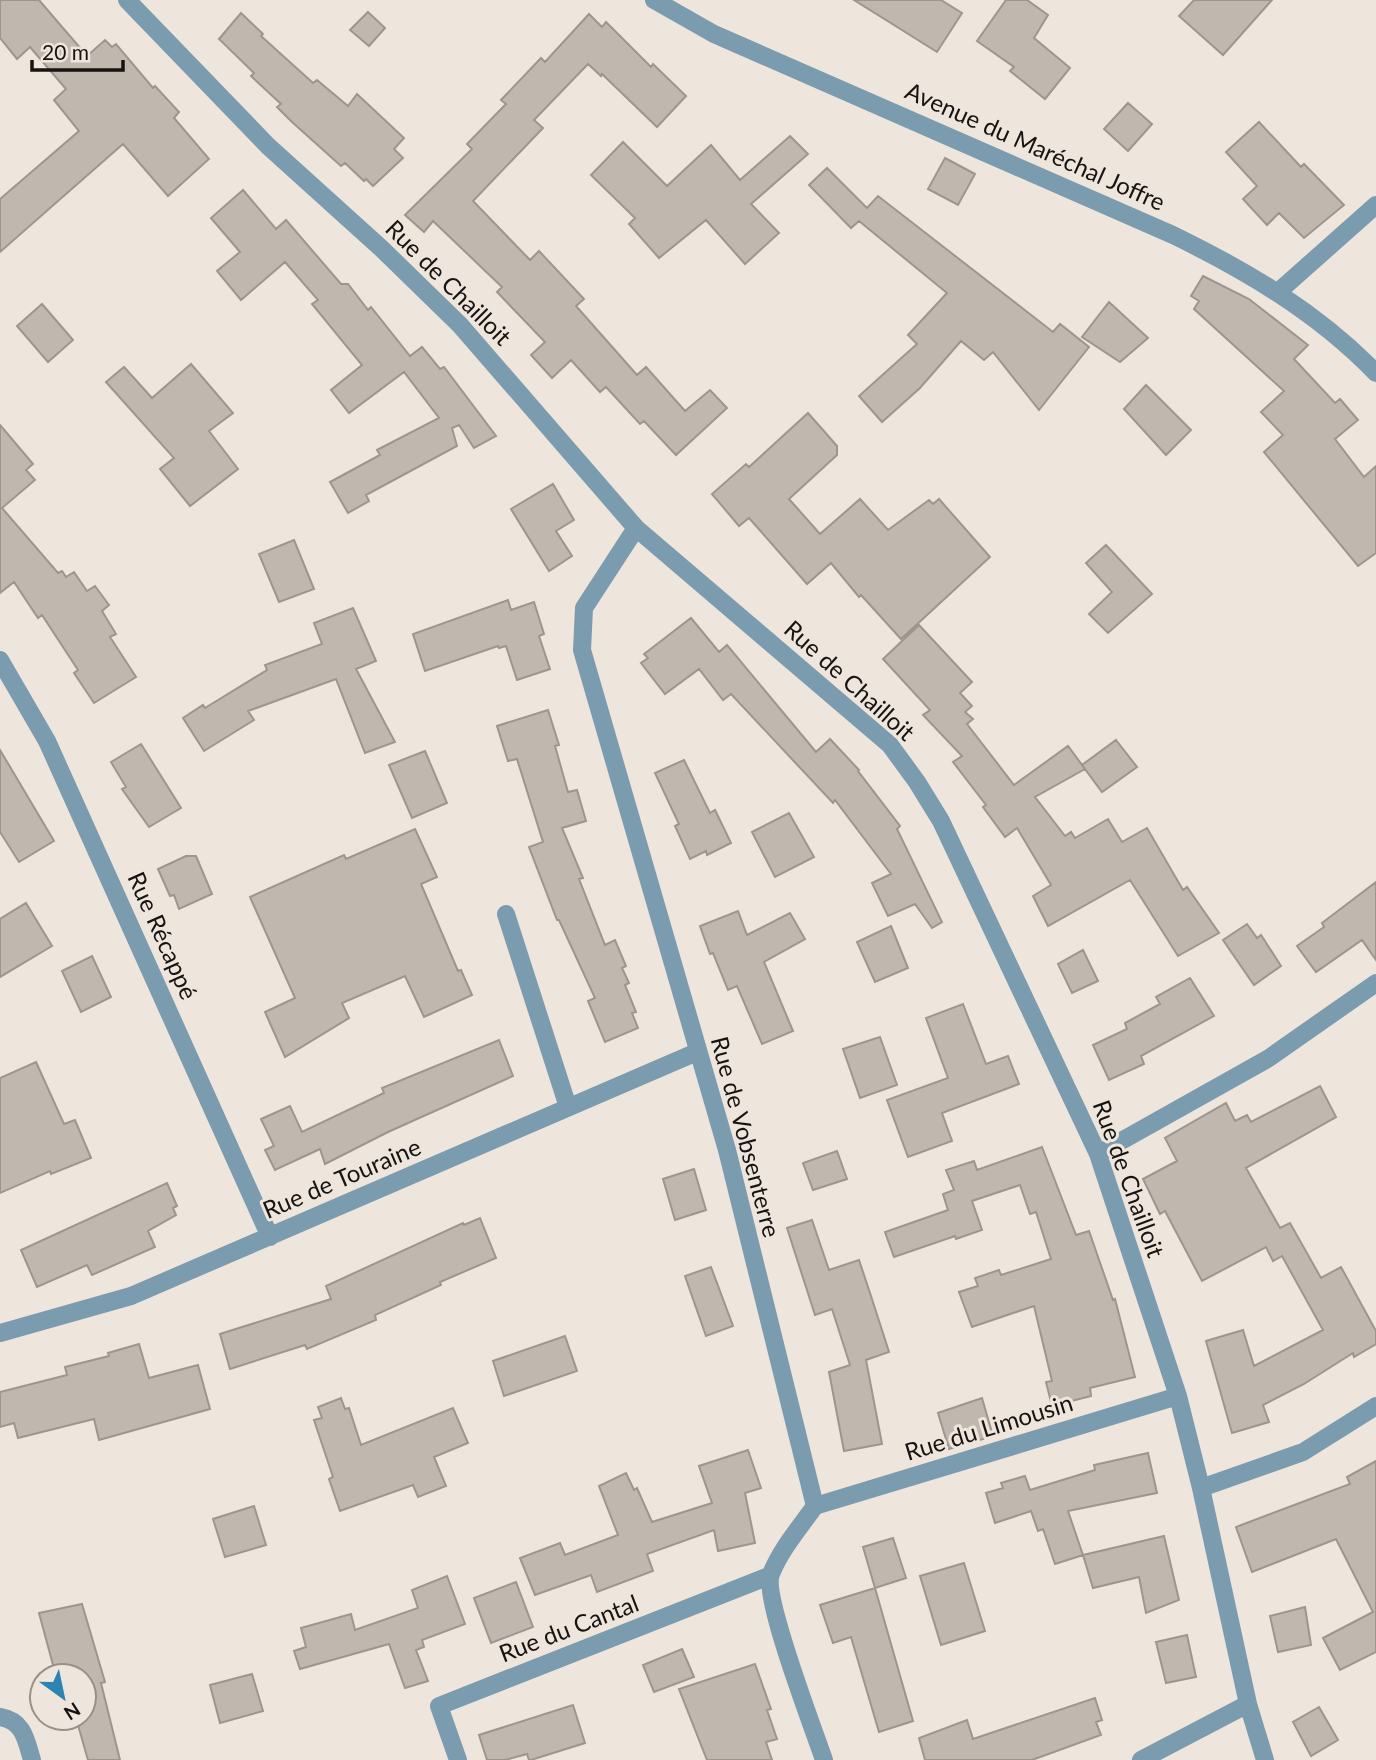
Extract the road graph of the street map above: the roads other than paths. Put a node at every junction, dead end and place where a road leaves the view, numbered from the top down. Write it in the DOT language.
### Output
graph roads {
  1 [pos="127,0"];
  2 [pos="654,0"];
  3 [pos="1376,205"];
  4 [pos="1278,292"];
  5 [pos="1376,373"];
  6 [pos="636,528"];
  7 [pos="0,660"];
  8 [pos="506,914"];
  9 [pos="1376,983"];
  10 [pos="697,1052"];
  11 [pos="568,1107"];
  12 [pos="1098,1154"];
  13 [pos="270,1237"];
  14 [pos="0,1333"];
  15 [pos="1178,1396"];
  16 [pos="1376,1406"];
  17 [pos="1201,1488"];
  18 [pos="815,1506"];
  19 [pos="769,1576"];
  20 [pos="1248,1704"];
  21 [pos="0,1717"];
  22 [pos="32,1760"];
  23 [pos="458,1760"];
  24 [pos="824,1760"];
  25 [pos="1141,1760"];
  26 [pos="1265,1760"];
  1 -- 6 [label="street, Rue de Chailloit"];
  2 -- 4 [label="street, Avenue du Maréchal Joffre"];
  3 -- 4 [label="street"];
  4 -- 5 [label="street, Avenue du Maréchal Joffre"];
  6 -- 10 [label="street, Rue de Vobsenterre"];
  6 -- 12 [label="street, Rue de Chailloit"];
  7 -- 13 [label="street, Rue Récappé"];
  8 -- 11 [label="street"];
  9 -- 12 [label="street"];
  10 -- 11 [label="street, Rue de Touraine"];
  10 -- 18 [label="street, Rue de Vobsenterre"];
  11 -- 13 [label="street, Rue de Touraine"];
  12 -- 15 [label="street, Rue de Chailloit"];
  13 -- 14 [label="street, Rue de Touraine"];
  15 -- 17 [label="street, Rue de Chailloit"];
  15 -- 18 [label="street, Rue du Limousin"];
  16 -- 17 [label="street"];
  17 -- 20 [label="street, Rue de Chailloit"];
  18 -- 19 [label="street"];
  19 -- 23 [label="street, Rue du Cantal"];
  19 -- 24 [label="street"];
  20 -- 25 [label="street"];
  20 -- 26 [label="street, Rue de Chailloit"];
  21 -- 22 [label="street"];
}
